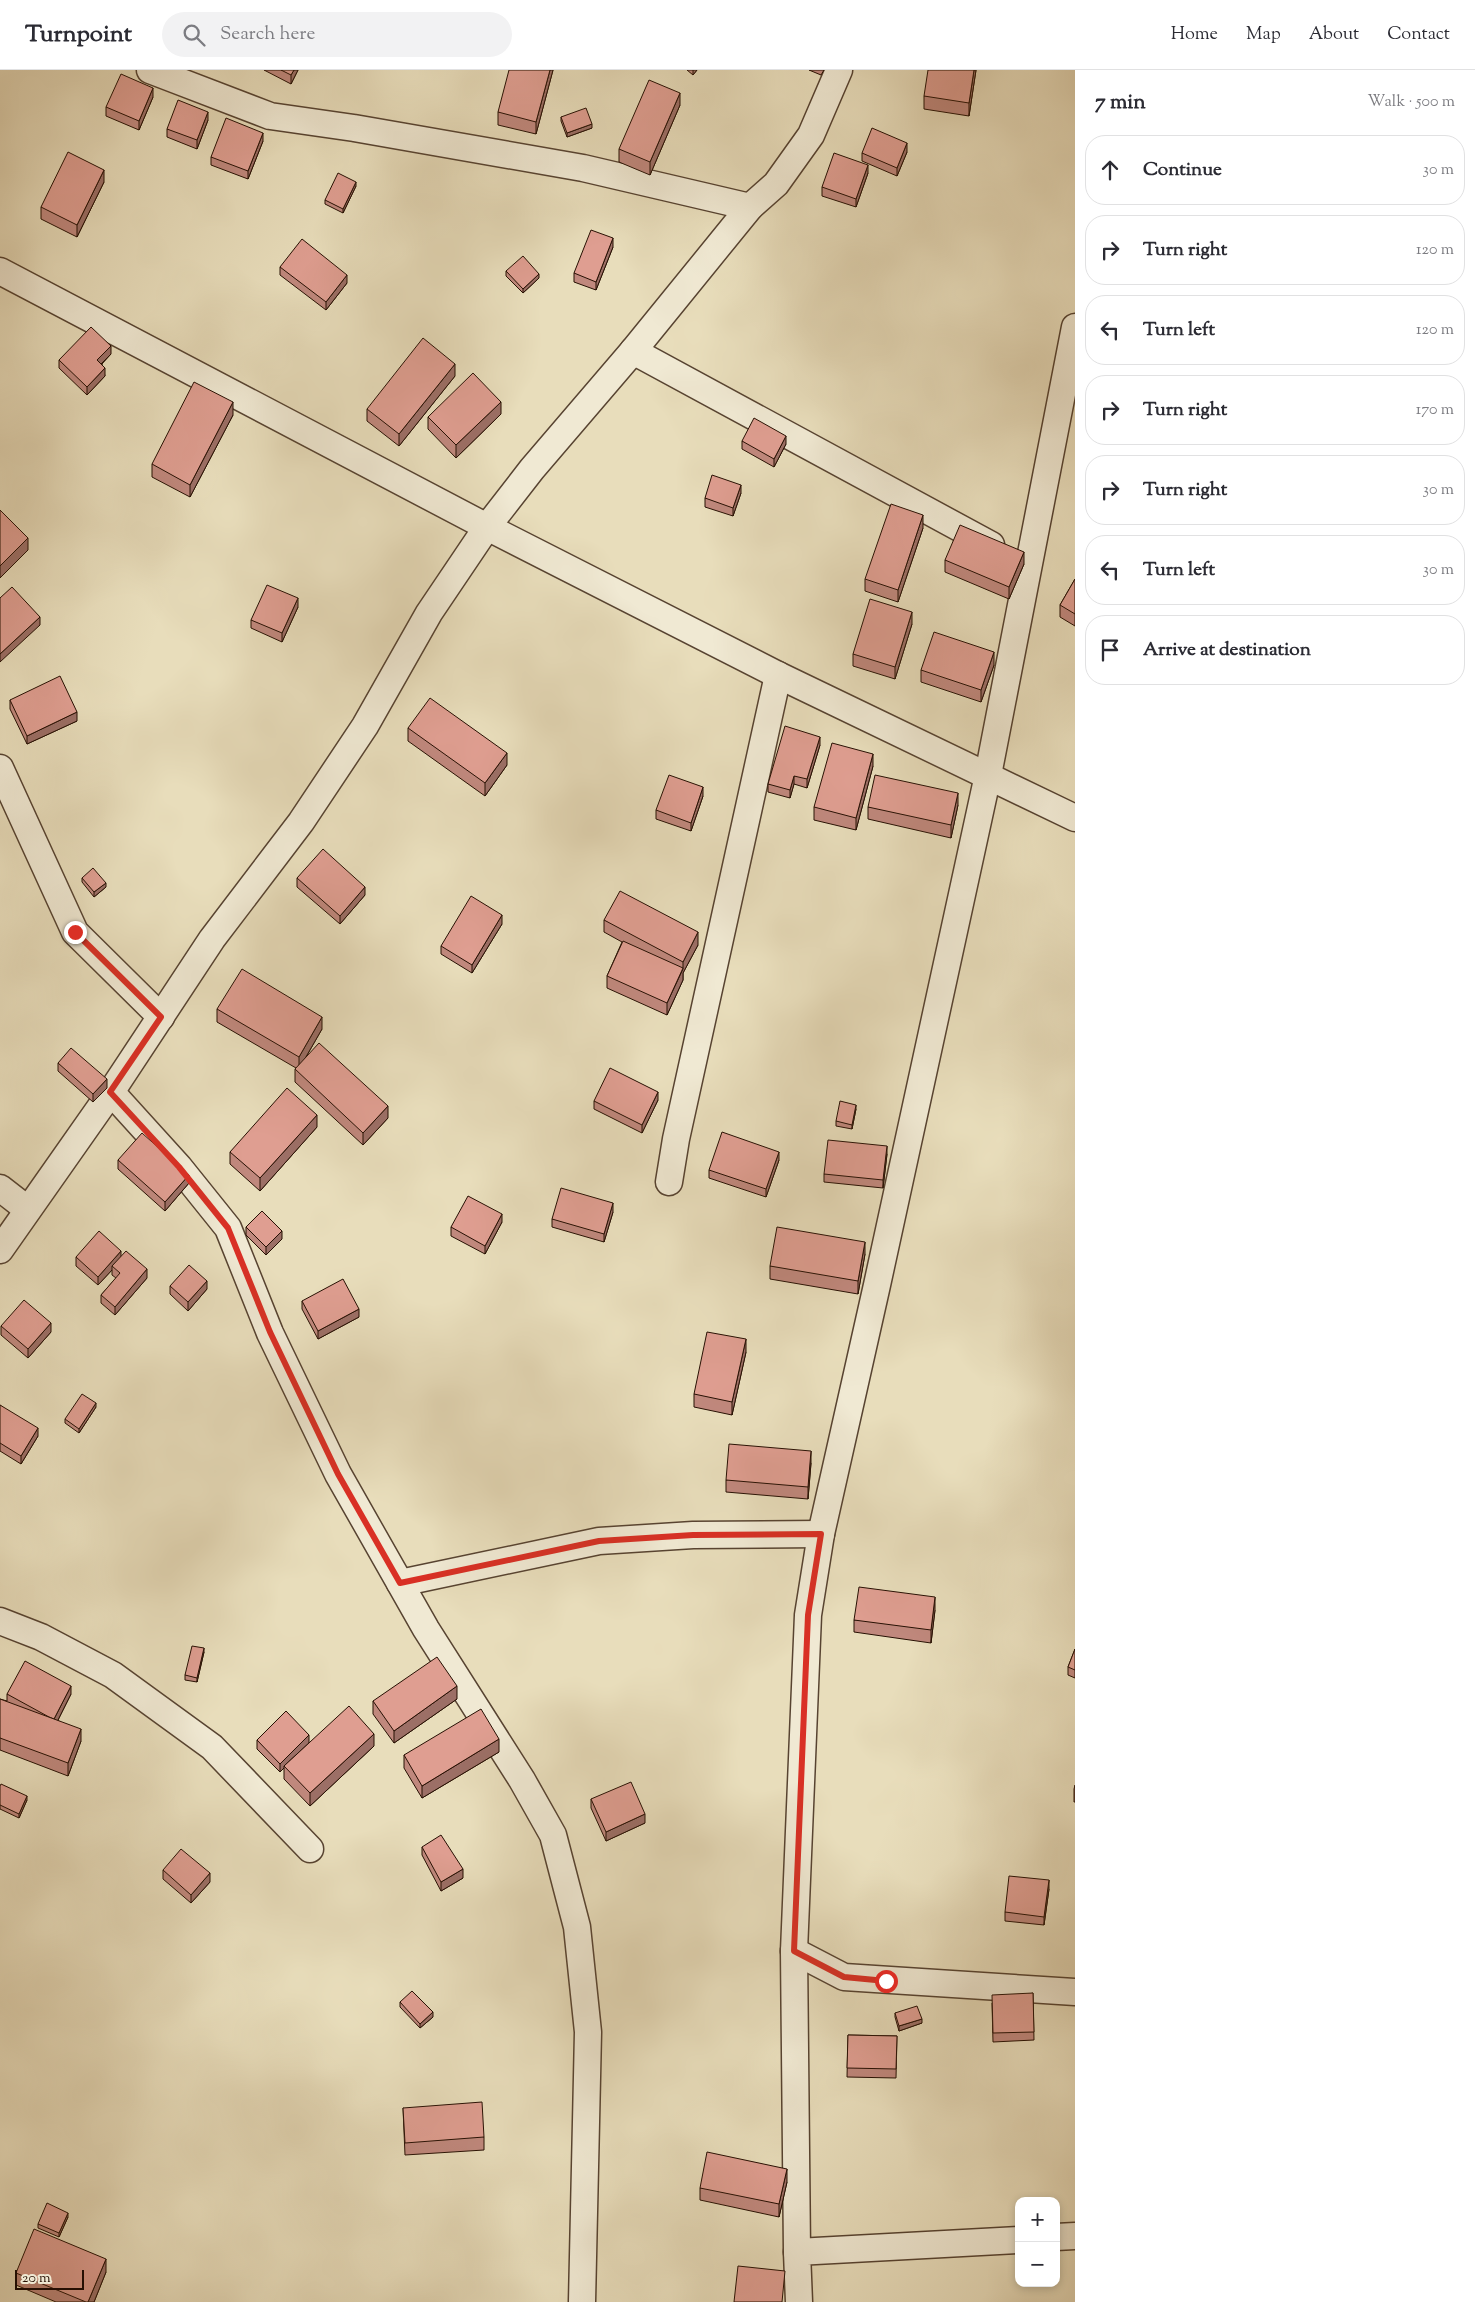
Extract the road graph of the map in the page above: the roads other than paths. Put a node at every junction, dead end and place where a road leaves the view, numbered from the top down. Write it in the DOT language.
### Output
graph roads {
  1 [pos="150,70"];
  2 [pos="839,70"];
  3 [pos="750,207"];
  4 [pos="0,271"];
  5 [pos="1075,327"];
  6 [pos="633,351"];
  7 [pos="487,527"];
  8 [pos="1029,565"];
  9 [pos="778,675"];
  10 [pos="0,768"];
  11 [pos="988,775"];
  12 [pos="1075,818"];
  13 [pos="161,1017"];
  14 [pos="110,1092"];
  15 [pos="669,1182"];
  16 [pos="0,1188"];
  17 [pos="27,1209"];
  18 [pos="0,1250"];
  19 [pos="821,1534"];
  20 [pos="400,1583"];
  21 [pos="0,1621"];
  22 [pos="310,1849"];
  23 [pos="794,1951"];
  24 [pos="1075,1992"];
  25 [pos="1075,2236"];
  26 [pos="1060,2237"];
  27 [pos="1015,2240"];
  28 [pos="797,2252"];
  29 [pos="582,2302"];
  30 [pos="799,2302"];
  1 -- 3 [label="street"];
  2 -- 3 [label="street"];
  3 -- 6 [label="street"];
  4 -- 7 [label="street"];
  5 -- 8 [label="street"];
  6 -- 7 [label="street"];
  6 -- 8 [label="street"];
  7 -- 9 [label="street"];
  7 -- 13 [label="street"];
  8 -- 11 [label="street"];
  9 -- 11 [label="street"];
  9 -- 15 [label="street"];
  10 -- 13 [label="street"];
  11 -- 12 [label="street"];
  11 -- 19 [label="street"];
  13 -- 14 [label="street"];
  14 -- 17 [label="street"];
  14 -- 20 [label="street"];
  16 -- 17 [label="street"];
  17 -- 18 [label="street"];
  19 -- 20 [label="street"];
  19 -- 23 [label="street"];
  20 -- 29 [label="street"];
  21 -- 22 [label="street"];
  23 -- 24 [label="street"];
  23 -- 28 [label="street"];
  25 -- 26 [label="street"];
  27 -- 28 [label="street"];
  28 -- 30 [label="street"];
}
